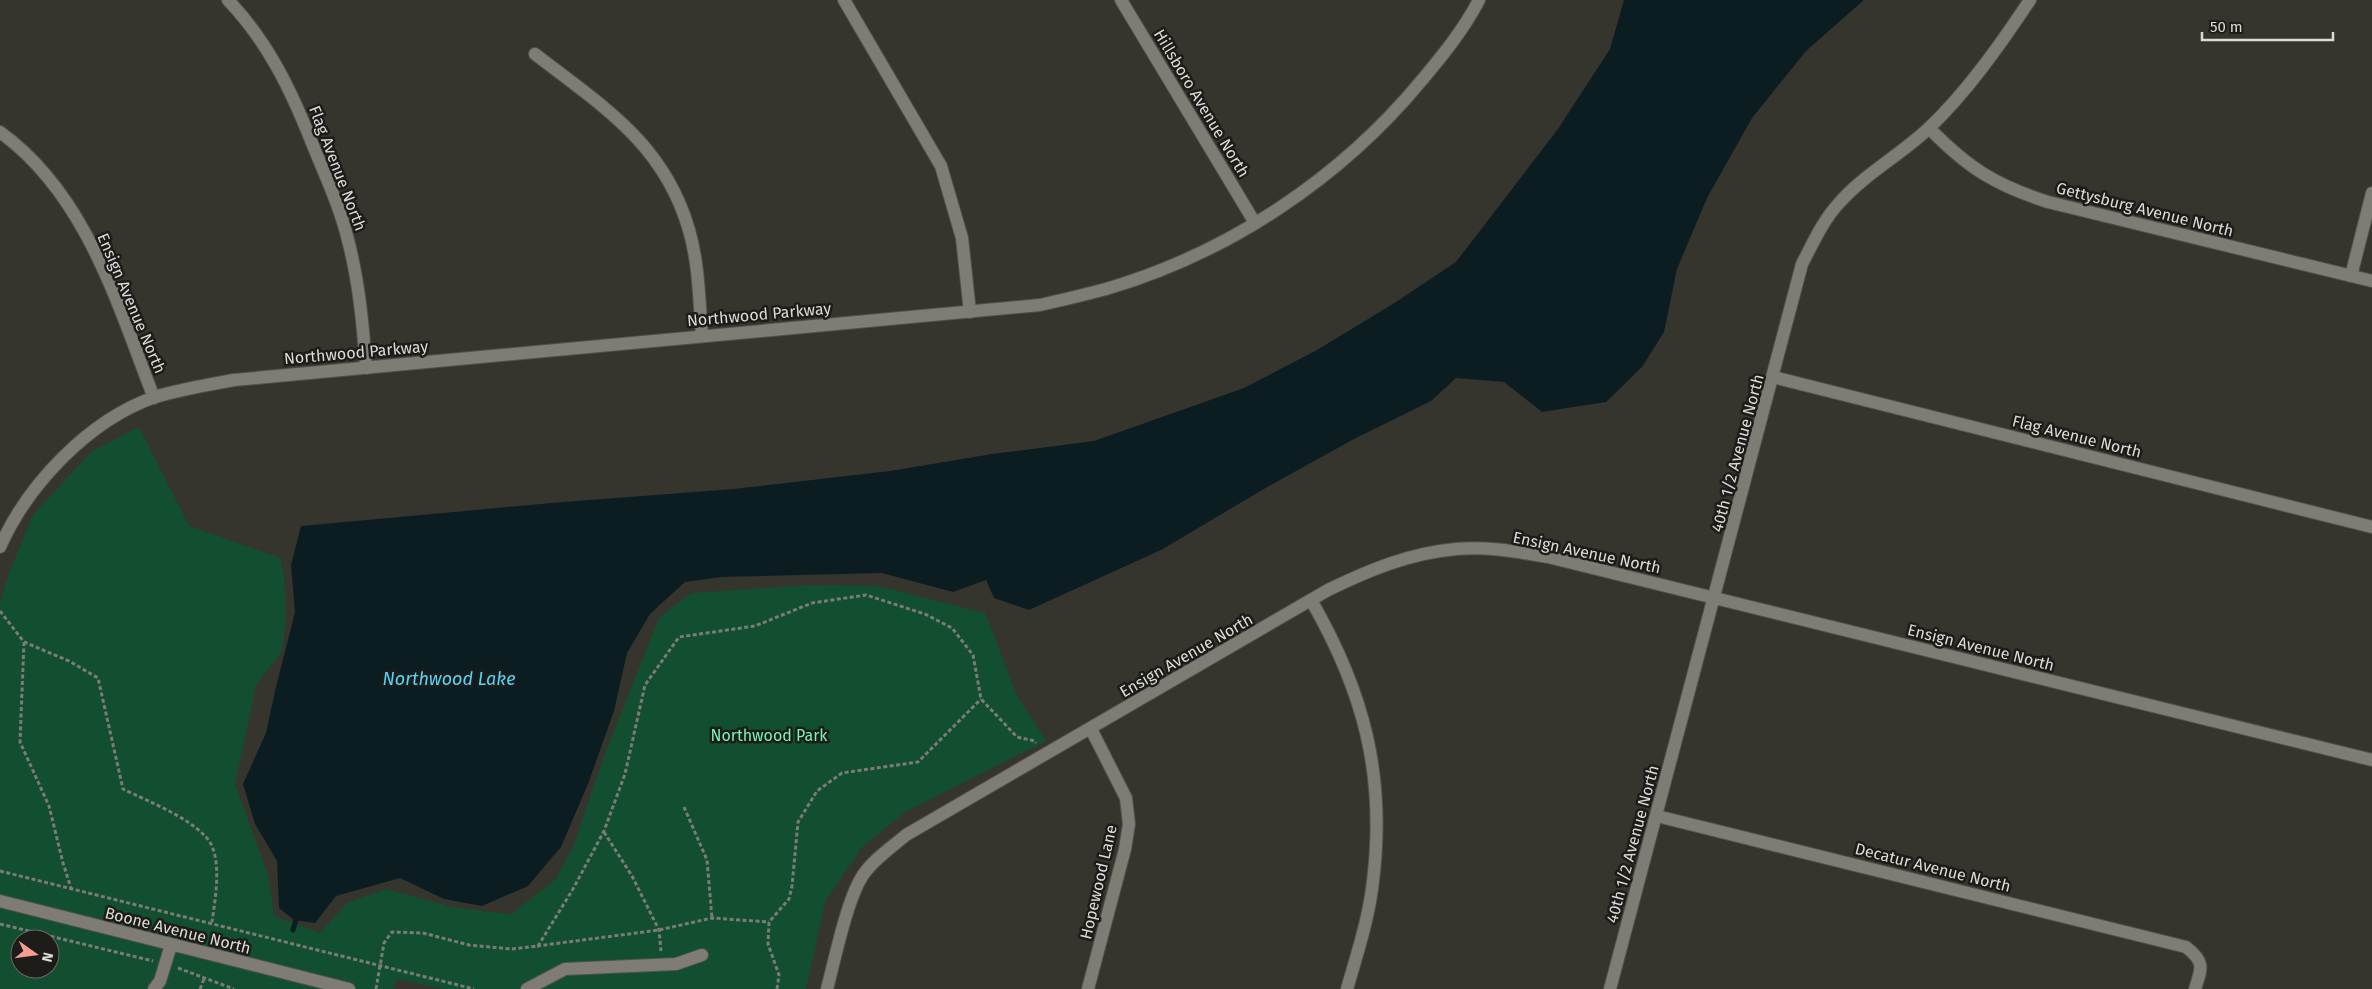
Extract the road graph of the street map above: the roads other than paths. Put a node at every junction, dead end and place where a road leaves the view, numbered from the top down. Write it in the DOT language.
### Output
graph roads {
  1 [pos="228,0"];
  2 [pos="844,0"];
  3 [pos="1121,0"];
  4 [pos="1479,0"];
  5 [pos="2030,0"];
  6 [pos="535,54"];
  7 [pos="1929,128"];
  8 [pos="0,132"];
  9 [pos="2372,193"];
  10 [pos="1255,223"];
  11 [pos="2351,276"];
  12 [pos="2372,282"];
  13 [pos="970,312"];
  14 [pos="702,335"];
  15 [pos="366,368"];
  16 [pos="1773,376"];
  17 [pos="154,398"];
  18 [pos="2372,527"];
  19 [pos="1,540"];
  20 [pos="1716,598"];
  21 [pos="1312,600"];
  22 [pos="1091,729"];
  23 [pos="2372,760"];
  24 [pos="1657,816"];
  25 [pos="0,901"];
  26 [pos="171,945"];
  27 [pos="702,956"];
  28 [pos="154,989"];
  29 [pos="349,989"];
  30 [pos="527,989"];
  31 [pos="828,989"];
  32 [pos="1088,989"];
  33 [pos="1348,989"];
  34 [pos="1610,989"];
  35 [pos="2196,989"];
  1 -- 15 [label="street, Flag Avenue North"];
  2 -- 13 [label="street"];
  3 -- 10 [label="street, Hillsboro Avenue North"];
  4 -- 10 [label="street, Northwood Parkway"];
  5 -- 7 [label="street, 40th 1/2 Avenue North"];
  6 -- 14 [label="street"];
  7 -- 11 [label="street, Gettysburg Avenue North"];
  7 -- 16 [label="street, 40th 1/2 Avenue North"];
  8 -- 17 [label="street, Ensign Avenue North"];
  9 -- 11 [label="street"];
  10 -- 13 [label="street, Northwood Parkway"];
  11 -- 12 [label="street, Gettysburg Avenue North"];
  13 -- 14 [label="street, Northwood Parkway"];
  14 -- 15 [label="street, Northwood Parkway"];
  15 -- 17 [label="street, Northwood Parkway"];
  16 -- 18 [label="street, Flag Avenue North"];
  16 -- 20 [label="street, 40th 1/2 Avenue North"];
  17 -- 19 [label="street, Northwood Parkway"];
  20 -- 21 [label="street, Ensign Avenue North"];
  20 -- 23 [label="street, Ensign Avenue North"];
  20 -- 24 [label="street, 40th 1/2 Avenue North"];
  21 -- 22 [label="street, Ensign Avenue North"];
  21 -- 33 [label="street"];
  22 -- 31 [label="street, Ensign Avenue North"];
  22 -- 32 [label="street, Hopewood Lane"];
  24 -- 34 [label="street, 40th 1/2 Avenue North"];
  24 -- 35 [label="street, Decatur Avenue North"];
  25 -- 26 [label="street, Boone Avenue North"];
  26 -- 28 [label="street"];
  26 -- 29 [label="street, Boone Avenue North"];
  27 -- 30 [label="street"];
}
